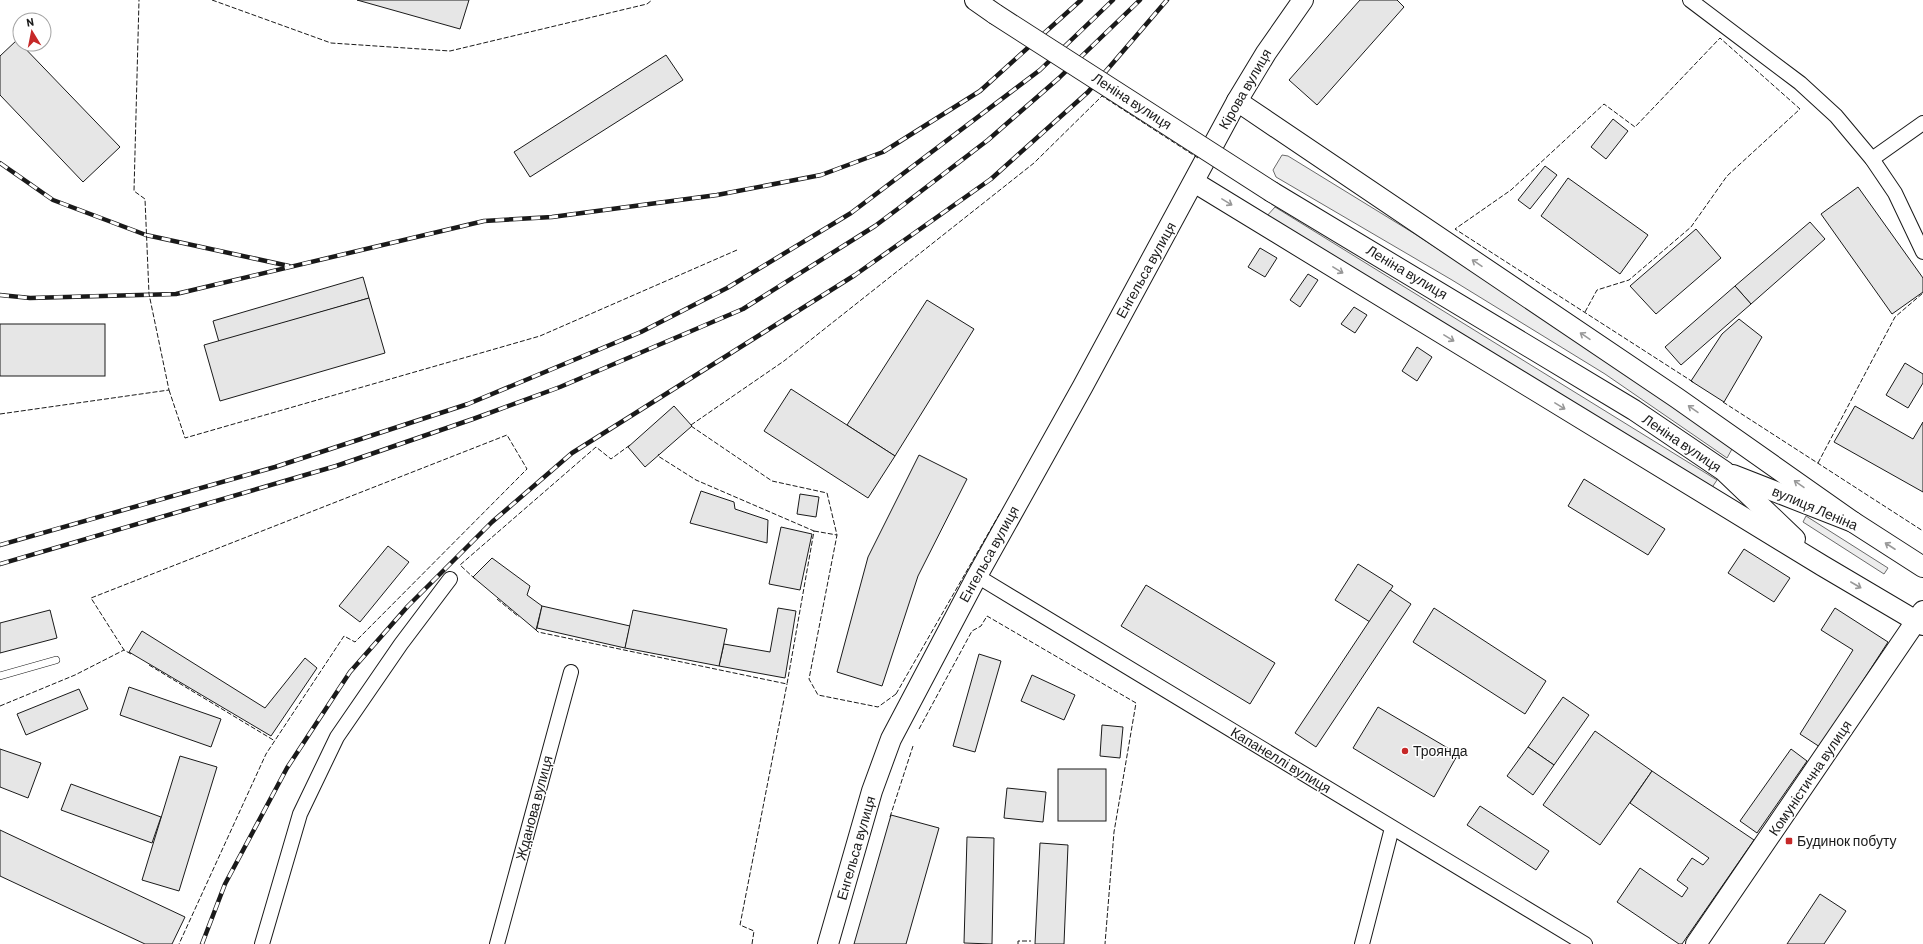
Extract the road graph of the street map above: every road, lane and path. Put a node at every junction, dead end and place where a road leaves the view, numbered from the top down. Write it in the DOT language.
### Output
graph roads {
  1 [pos="975,0"];
  2 [pos="1303,0"];
  3 [pos="1690,0"];
  4 [pos="1237,102"];
  5 [pos="1923,123"];
  6 [pos="1872,159"];
  7 [pos="1194,182"];
  8 [pos="1923,252"];
  9 [pos="1724,471"];
  10 [pos="1854,522"];
  11 [pos="1823,566"];
  12 [pos="1923,567"];
  13 [pos="976,576"];
  14 [pos="450,579"];
  15 [pos="1921,619"];
  16 [pos="56,660"];
  17 [pos="571,672"];
  18 [pos="0,676"];
  19 [pos="1392,828"];
  20 [pos="262,944"];
  21 [pos="497,944"];
  22 [pos="828,944"];
  23 [pos="1362,944"];
  24 [pos="1585,944"];
  25 [pos="1696,944"];
  1 -- 9 [label="street, Леніна вулиця, bridge"];
  2 -- 4 [label="street, Кірова вулиця"];
  3 -- 6 [label="street"];
  4 -- 7 [label="street, Кірова вулиця"];
  10 -- 4 [label="street, one-way"];
  5 -- 6 [label="street"];
  6 -- 8 [label="street"];
  7 -- 11 [label="street, Леніна вулиця, one-way"];
  7 -- 13 [label="street, Енгельса вулиця"];
  9 -- 10 [label="street, вулиця Леніна"];
  9 -- 11 [label="street, Леніна вулиця"];
  12 -- 10 [label="street, вулиця Леніна, one-way"];
  11 -- 15 [label="street, Леніна вулиця, one-way"];
  13 -- 19 [label="street, Капанеллі вулиця"];
  13 -- 22 [label="street, Енгельса вулиця"];
  14 -- 20 [label="street"];
  15 -- 25 [label="street, Комуністична вулиця"];
  16 -- 18 [label="lane"];
  17 -- 21 [label="street, Жданова вулиця"];
  19 -- 23 [label="street"];
  19 -- 24 [label="street, Капанеллі вулиця"];
}
